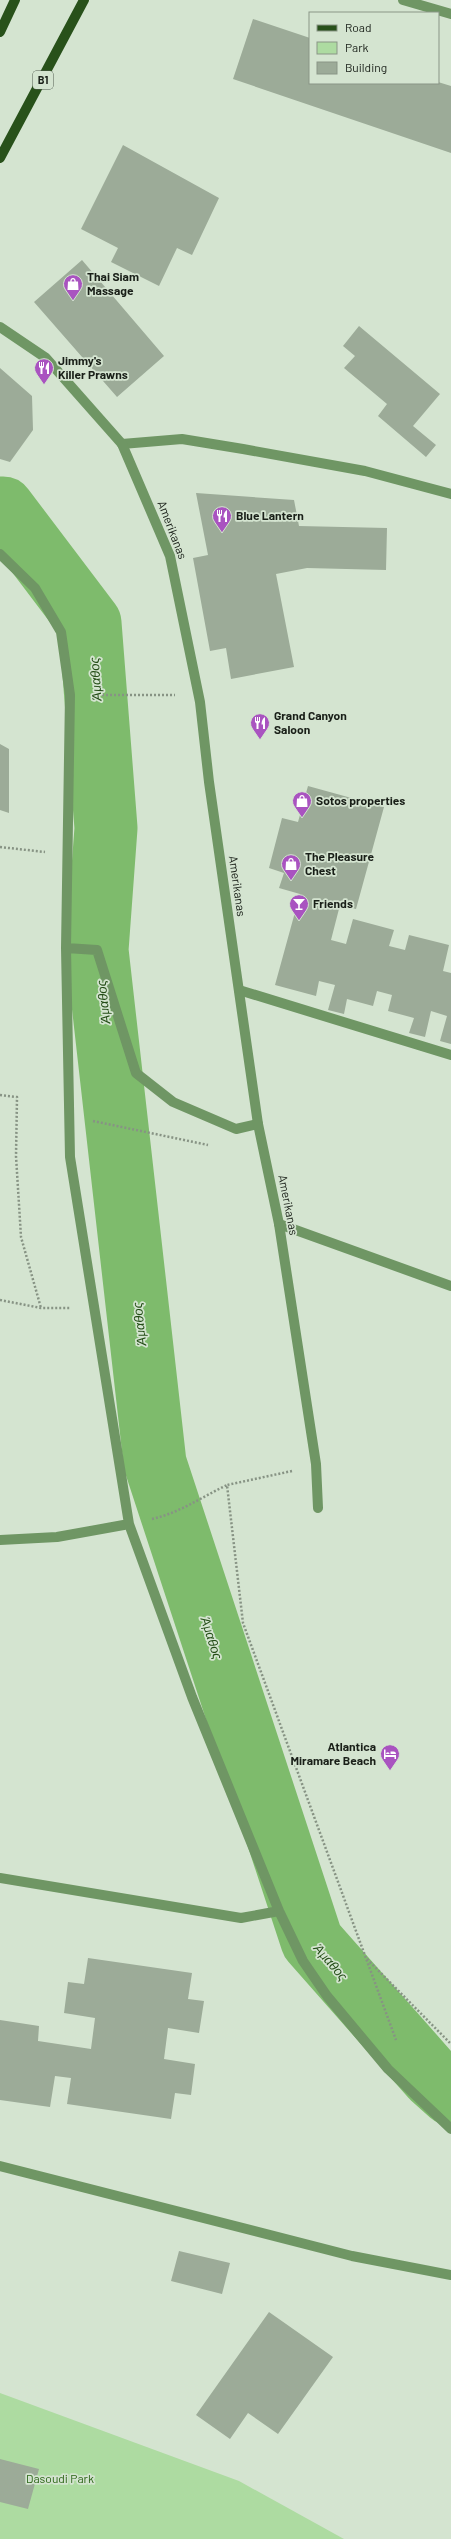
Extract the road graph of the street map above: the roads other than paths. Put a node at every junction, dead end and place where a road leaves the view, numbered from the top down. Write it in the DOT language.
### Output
graph roads {
  1 [pos="15,0"];
  2 [pos="84,0"];
  3 [pos="403,0"];
  4 [pos="451,14"];
  5 [pos="0,32"];
  6 [pos="0,158"];
  7 [pos="0,327"];
  8 [pos="122,444"];
  9 [pos="451,494"];
  10 [pos="0,554"];
  11 [pos="66,948"];
  12 [pos="239,990"];
  13 [pos="451,1055"];
  14 [pos="258,1124"];
  15 [pos="279,1224"];
  16 [pos="451,1286"];
  17 [pos="318,1508"];
  18 [pos="128,1524"];
  19 [pos="0,1540"];
  20 [pos="0,1878"];
  21 [pos="279,1911"];
  22 [pos="451,2129"];
  23 [pos="0,2166"];
  24 [pos="451,2275"];
  1 -- 5 [label="main road"];
  2 -- 6 [label="main road, B1"];
  3 -- 4 [label="street"];
  7 -- 8 [label="street, Amerikanas"];
  8 -- 9 [label="street"];
  8 -- 12 [label="street, Amerikanas"];
  10 -- 11 [label="street"];
  11 -- 14 [label="street"];
  11 -- 18 [label="street"];
  12 -- 13 [label="street"];
  12 -- 14 [label="street, Amerikanas"];
  14 -- 15 [label="street, Amerikanas"];
  15 -- 16 [label="street"];
  15 -- 17 [label="street, Amerikanas"];
  18 -- 19 [label="street"];
  18 -- 21 [label="street"];
  20 -- 21 [label="street"];
  21 -- 22 [label="street"];
  23 -- 24 [label="street"];
}
